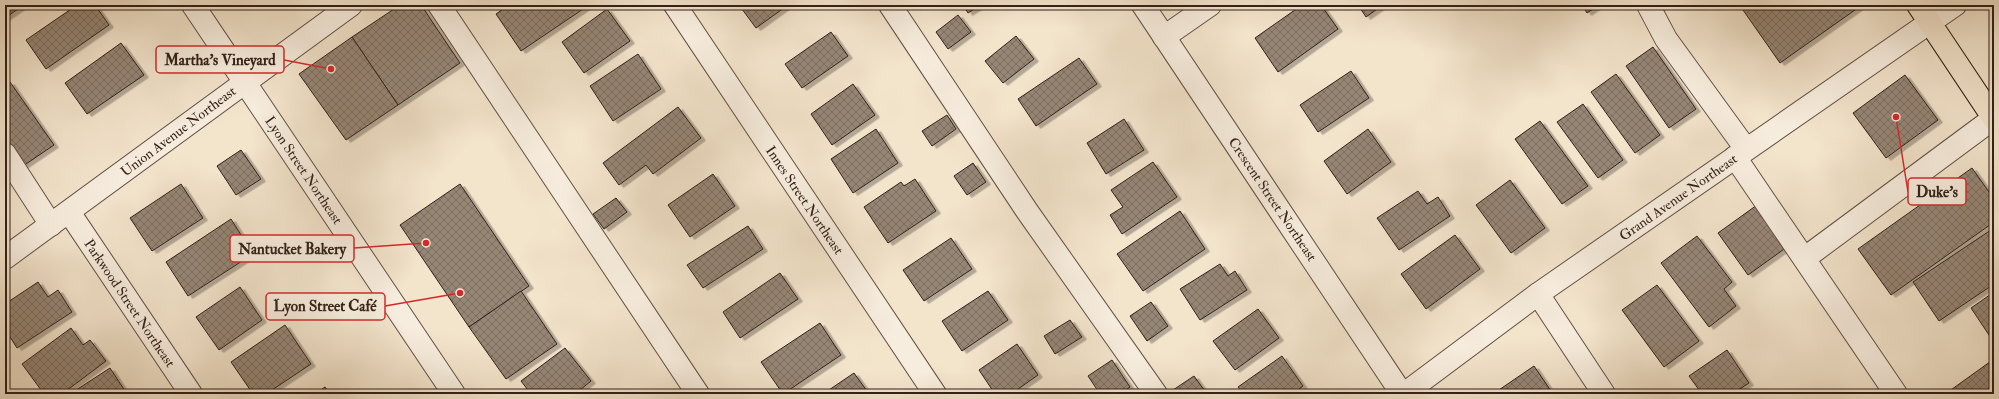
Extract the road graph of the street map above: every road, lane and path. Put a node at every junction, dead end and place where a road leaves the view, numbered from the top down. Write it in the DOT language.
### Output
graph roads {
  1 [pos="193,5"];
  2 [pos="352,5"];
  3 [pos="438,5"];
  4 [pos="675,5"];
  5 [pos="890,5"];
  6 [pos="1143,5"];
  7 [pos="1210,5"];
  8 [pos="1648,5"];
  9 [pos="1918,5"];
  10 [pos="1955,5"];
  11 [pos="1930,23"];
  12 [pos="1164,37"];
  13 [pos="245,82"];
  14 [pos="1994,119"];
  15 [pos="1741,153"];
  16 [pos="5,154"];
  17 [pos="69,212"];
  18 [pos="51,226"];
  19 [pos="5,258"];
  20 [pos="1805,258"];
  21 [pos="1538,294"];
  22 [pos="191,394"];
  23 [pos="454,394"];
  24 [pos="698,394"];
  25 [pos="935,394"];
  26 [pos="1156,394"];
  27 [pos="1403,394"];
  28 [pos="1604,394"];
  29 [pos="1896,394"];
  1 -- 13 [label="street, Lyon Street Northeast"];
  2 -- 13 [label="street, Union Avenue Northeast"];
  3 -- 24 [label="street"];
  4 -- 25 [label="street, Innes Street Northeast"];
  5 -- 26 [label="street"];
  6 -- 12 [label="street, Crescent Street Northeast"];
  7 -- 12 [label="street"];
  8 -- 15 [label="street"];
  9 -- 11 [label="main road"];
  10 -- 11 [label="street, Grand Avenue Northeast"];
  11 -- 14 [label="main road"];
  11 -- 15 [label="street, Grand Avenue Northeast"];
  12 -- 27 [label="street, Crescent Street Northeast"];
  13 -- 17 [label="street, Union Avenue Northeast"];
  13 -- 23 [label="street, Lyon Street Northeast"];
  14 -- 20 [label="street"];
  15 -- 20 [label="street"];
  15 -- 21 [label="street, Grand Avenue Northeast"];
  16 -- 18 [label="street"];
  17 -- 18 [label="street, Union Avenue Northeast"];
  17 -- 22 [label="street, Parkwood Street Northeast"];
  18 -- 19 [label="street, Union Avenue Northeast"];
  20 -- 29 [label="street"];
  21 -- 27 [label="street, Grand Avenue Northeast"];
  21 -- 28 [label="street"];
}
